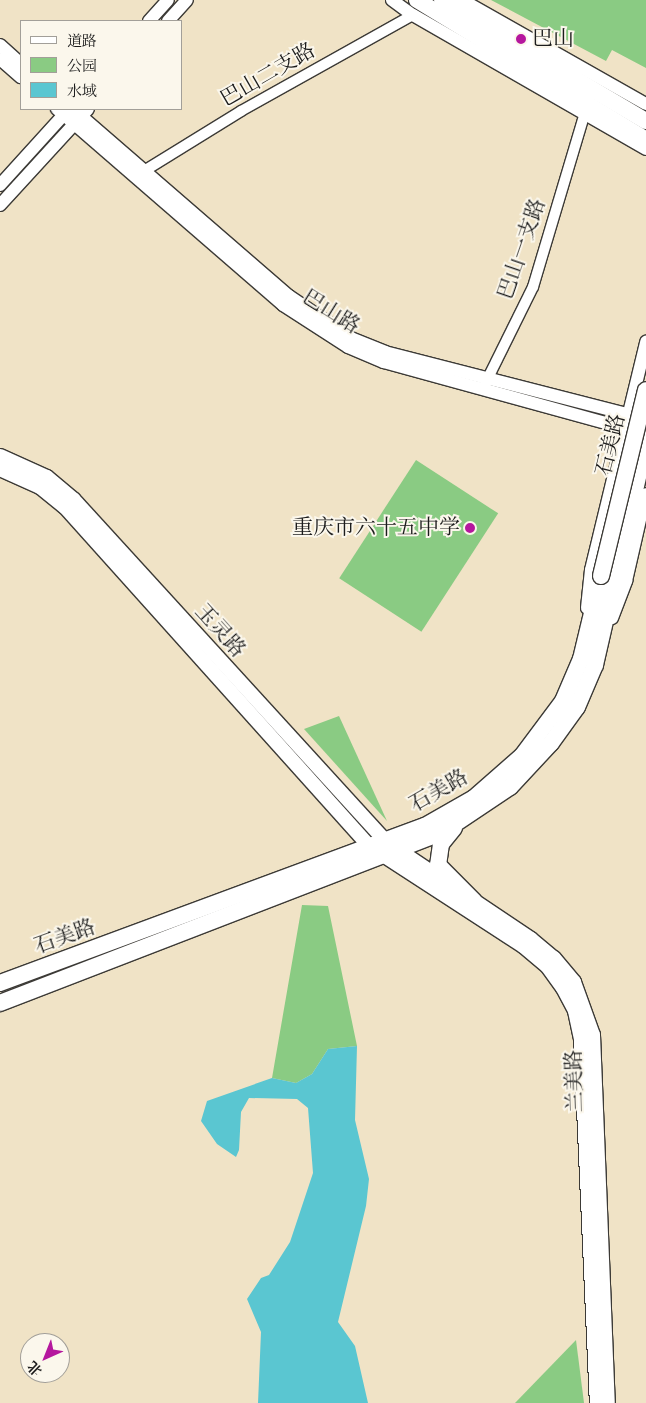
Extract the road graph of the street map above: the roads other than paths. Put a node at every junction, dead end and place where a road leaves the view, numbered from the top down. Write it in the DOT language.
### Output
graph roads {
  1 [pos="168,0"];
  2 [pos="187,0"];
  3 [pos="392,0"];
  4 [pos="442,0"];
  5 [pos="462,0"];
  6 [pos="415,8"];
  7 [pos="150,20"];
  8 [pos="169,20"];
  9 [pos="0,45"];
  10 [pos="0,59"];
  11 [pos="20,63"];
  12 [pos="20,76"];
  13 [pos="645,103"];
  14 [pos="72,113"];
  15 [pos="584,116"];
  16 [pos="646,121"];
  17 [pos="646,140"];
  18 [pos="646,149"];
  19 [pos="144,171"];
  20 [pos="0,186"];
  21 [pos="0,205"];
  22 [pos="646,342"];
  23 [pos="485,384"];
  24 [pos="646,390"];
  25 [pos="629,414"];
  26 [pos="646,419"];
  27 [pos="625,429"];
  28 [pos="646,434"];
  29 [pos="646,443"];
  30 [pos="0,456"];
  31 [pos="0,469"];
  32 [pos="646,494"];
  33 [pos="69,503"];
  34 [pos="608,577"];
  35 [pos="588,662"];
  36 [pos="460,823"];
  37 [pos="383,848"];
  38 [pos="474,901"];
  39 [pos="0,983"];
  40 [pos="0,1003"];
  41 [pos="597,1403"];
  42 [pos="608,1403"];
  1 -- 7 [label="street"];
  2 -- 8 [label="street"];
  3 -- 6 [label="street"];
  4 -- 16 [label="main road"];
  5 -- 13 [label="street"];
  6 -- 15 [label="street"];
  6 -- 17 [label="main road"];
  6 -- 19 [label="street, 巴山二支路"];
  9 -- 11 [label="street"];
  10 -- 12 [label="street"];
  14 -- 19 [label="street, 巴山路"];
  14 -- 20 [label="street"];
  14 -- 21 [label="street"];
  14 -- 23 [label="street, 巴山路"];
  15 -- 18 [label="street"];
  15 -- 23 [label="street, 巴山一支路"];
  19 -- 23 [label="street, 巴山路"];
  22 -- 25 [label="street"];
  23 -- 25 [label="street, 巴山路"];
  23 -- 27 [label="street, 巴山路"];
  24 -- 34 [label="main road, 石美路, bridge"];
  25 -- 26 [label="street, 巴山路"];
  25 -- 27 [label="street"];
  27 -- 28 [label="street, 巴山路"];
  27 -- 35 [label="street"];
  29 -- 34 [label="main road, 石美路"];
  30 -- 33 [label="main road, 玉灵路"];
  31 -- 33 [label="main road, 玉灵路"];
  32 -- 35 [label="street"];
  33 -- 37 [label="main road, 玉灵路"];
  34 -- 35 [label="main road, 石美路"];
  35 -- 36 [label="main road, 石美路"];
  35 -- 37 [label="main road, 石美路"];
  36 -- 37 [label="main road, 石美路"];
  36 -- 38 [label="main road"];
  37 -- 38 [label="main road, 兰美路"];
  37 -- 39 [label="main road, 石美路"];
  37 -- 40 [label="main road, 石美路"];
  37 -- 41 [label="main road, 兰美路"];
  38 -- 42 [label="main road, 兰美路"];
}
